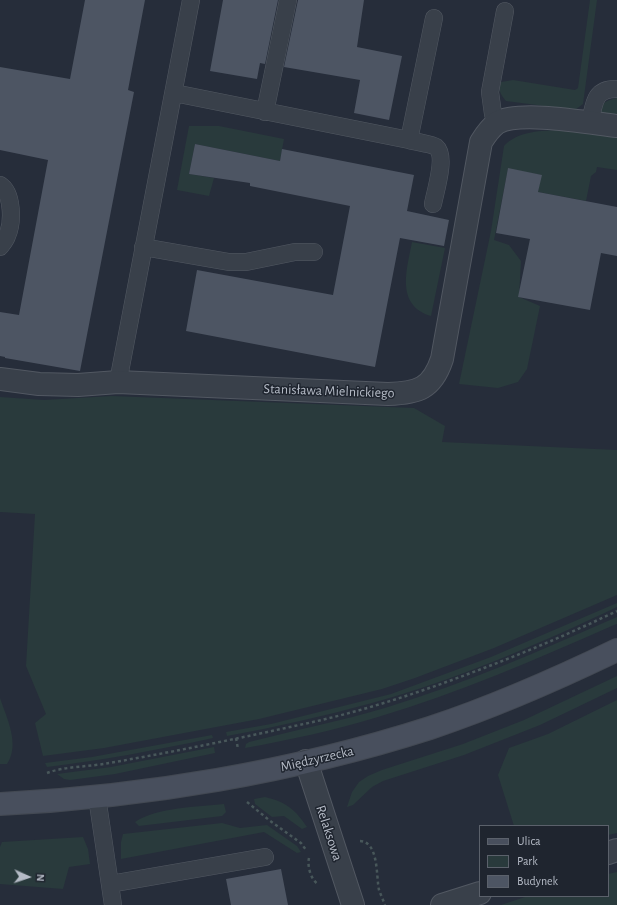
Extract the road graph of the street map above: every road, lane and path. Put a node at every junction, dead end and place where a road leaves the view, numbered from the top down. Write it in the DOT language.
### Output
graph roads {
  1 [pos="191,0"];
  2 [pos="288,0"];
  3 [pos="504,11"];
  4 [pos="434,18"];
  5 [pos="617,86"];
  6 [pos="174,93"];
  7 [pos="265,112"];
  8 [pos="498,122"];
  9 [pos="590,123"];
  10 [pos="617,126"];
  11 [pos="410,140"];
  12 [pos="0,185"];
  13 [pos="433,204"];
  14 [pos="0,247"];
  15 [pos="143,247"];
  16 [pos="314,252"];
  17 [pos="0,379"];
  18 [pos="118,382"];
  19 [pos="617,611"];
  20 [pos="617,650"];
  21 [pos="306,761"];
  22 [pos="45,773"];
  23 [pos="97,796"];
  24 [pos="247,802"];
  25 [pos="0,804"];
  26 [pos="363,841"];
  27 [pos="309,855"];
  28 [pos="265,857"];
  29 [pos="110,884"];
  30 [pos="479,893"];
  31 [pos="113,905"];
  32 [pos="353,905"];
  33 [pos="385,905"];
  34 [pos="442,905"];
  1 -- 6 [label="lane"];
  2 -- 7 [label="lane"];
  3 -- 8 [label="lane"];
  4 -- 11 [label="lane"];
  5 -- 9 [label="lane"];
  6 -- 7 [label="lane"];
  6 -- 15 [label="lane"];
  7 -- 11 [label="lane"];
  8 -- 9 [label="street"];
  8 -- 18 [label="street, Stanisława Mielnickiego"];
  9 -- 10 [label="street"];
  11 -- 13 [label="lane"];
  12 -- 14 [label="lane"];
  15 -- 16 [label="lane"];
  15 -- 18 [label="lane"];
  17 -- 18 [label="street, Stanisława Mielnickiego"];
  19 -- 22 [label="path"];
  20 -- 21 [label="main road, Międzyrzecka"];
  21 -- 23 [label="main road, Międzyrzecka"];
  21 -- 32 [label="street, Relaksowa"];
  23 -- 25 [label="main road, Międzyrzecka"];
  23 -- 29 [label="lane"];
  24 -- 27 [label="path"];
  26 -- 33 [label="path"];
  28 -- 29 [label="lane"];
  29 -- 31 [label="lane"];
  30 -- 34 [label="street"];
}
